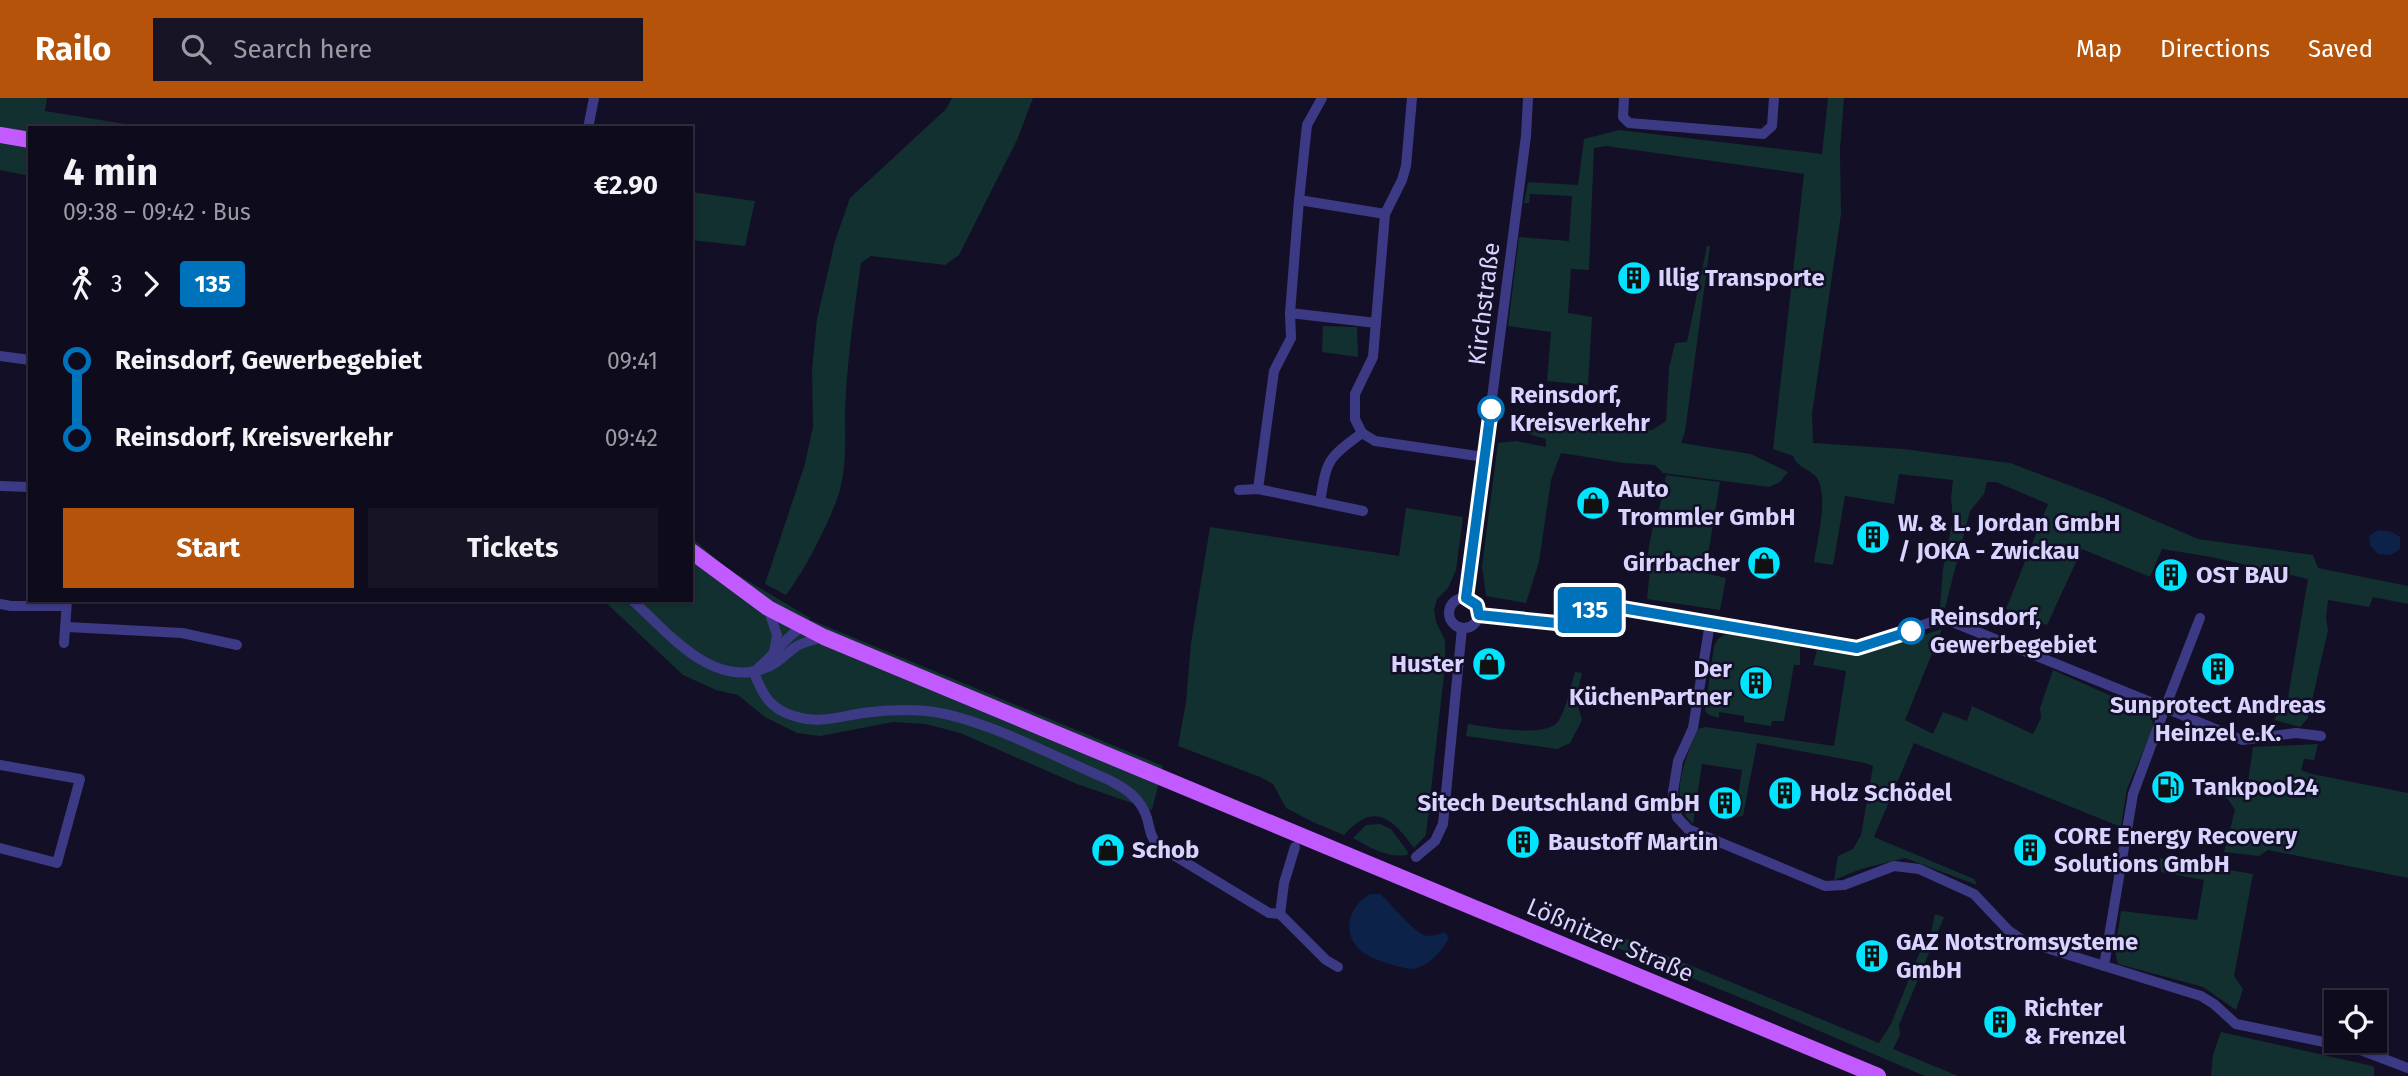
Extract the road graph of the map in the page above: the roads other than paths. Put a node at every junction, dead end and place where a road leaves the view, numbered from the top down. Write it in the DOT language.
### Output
graph roads {
  1 [pos="594,98"];
  2 [pos="1322,98"];
  3 [pos="1412,98"];
  4 [pos="1528,98"];
  5 [pos="1624,98"];
  6 [pos="1774,98"];
  7 [pos="588,126"];
  8 [pos="0,135"];
  9 [pos="28,140"];
  10 [pos="1299,200"];
  11 [pos="1385,214"];
  12 [pos="1290,313"];
  13 [pos="1376,323"];
  14 [pos="0,356"];
  15 [pos="28,359"];
  16 [pos="1362,433"];
  17 [pos="1484,457"];
  18 [pos="0,486"];
  19 [pos="28,488"];
  20 [pos="1258,489"];
  21 [pos="1238,490"];
  22 [pos="1320,502"];
  23 [pos="1363,511"];
  24 [pos="693,552"];
  25 [pos="1466,598"];
  26 [pos="634,602"];
  27 [pos="67,603"];
  28 [pos="4,605"];
  29 [pos="768,608"];
  30 [pos="1479,615"];
  31 [pos="2200,618"];
  32 [pos="1710,623"];
  33 [pos="67,626"];
  34 [pos="802,626"];
  35 [pos="1462,628"];
  36 [pos="824,637"];
  37 [pos="64,643"];
  38 [pos="237,645"];
  39 [pos="795,647"];
  40 [pos="772,656"];
  41 [pos="753,671"];
  42 [pos="2165,708"];
  43 [pos="2321,736"];
  44 [pos="0,765"];
  45 [pos="0,848"];
  46 [pos="1295,848"];
  47 [pos="1416,857"];
  48 [pos="1280,914"];
  49 [pos="2104,966"];
  50 [pos="1338,967"];
  51 [pos="2408,1068"];
  52 [pos="1878,1076"];
  1 -- 7 [label="street"];
  2 -- 10 [label="street"];
  3 -- 11 [label="street"];
  4 -- 17 [label="street, Kirchstraße"];
  5 -- 6 [label="street"];
  8 -- 9 [label="main road"];
  10 -- 11 [label="street"];
  10 -- 12 [label="street"];
  11 -- 13 [label="street"];
  12 -- 13 [label="street"];
  12 -- 20 [label="street"];
  13 -- 16 [label="street"];
  14 -- 15 [label="street"];
  16 -- 17 [label="street"];
  16 -- 22 [label="street"];
  17 -- 25 [label="street, Kirchstraße"];
  18 -- 19 [label="street"];
  20 -- 21 [label="street"];
  20 -- 22 [label="street"];
  22 -- 23 [label="street"];
  24 -- 29 [label="main road, Lößnitzer Straße"];
  25 -- 30 [label="street"];
  25 -- 35 [label="street, Kirchstraße"];
  26 -- 41 [label="street"];
  27 -- 28 [label="street"];
  27 -- 33 [label="street"];
  29 -- 34 [label="main road, Lößnitzer Straße"];
  29 -- 40 [label="street"];
  30 -- 32 [label="street"];
  30 -- 35 [label="street"];
  31 -- 42 [label="street"];
  32 -- 42 [label="street"];
  32 -- 49 [label="street"];
  33 -- 37 [label="street"];
  33 -- 38 [label="street"];
  34 -- 36 [label="main road, Lößnitzer Straße"];
  34 -- 39 [label="street"];
  34 -- 40 [label="street"];
  35 -- 47 [label="street, Kirchstraße"];
  36 -- 39 [label="street"];
  36 -- 52 [label="main road, Lößnitzer Straße"];
  39 -- 41 [label="street"];
  40 -- 41 [label="street"];
  41 -- 48 [label="street"];
  42 -- 43 [label="street"];
  42 -- 49 [label="street"];
  44 -- 45 [label="street"];
  46 -- 48 [label="street"];
  48 -- 50 [label="street"];
  49 -- 51 [label="street"];
}
